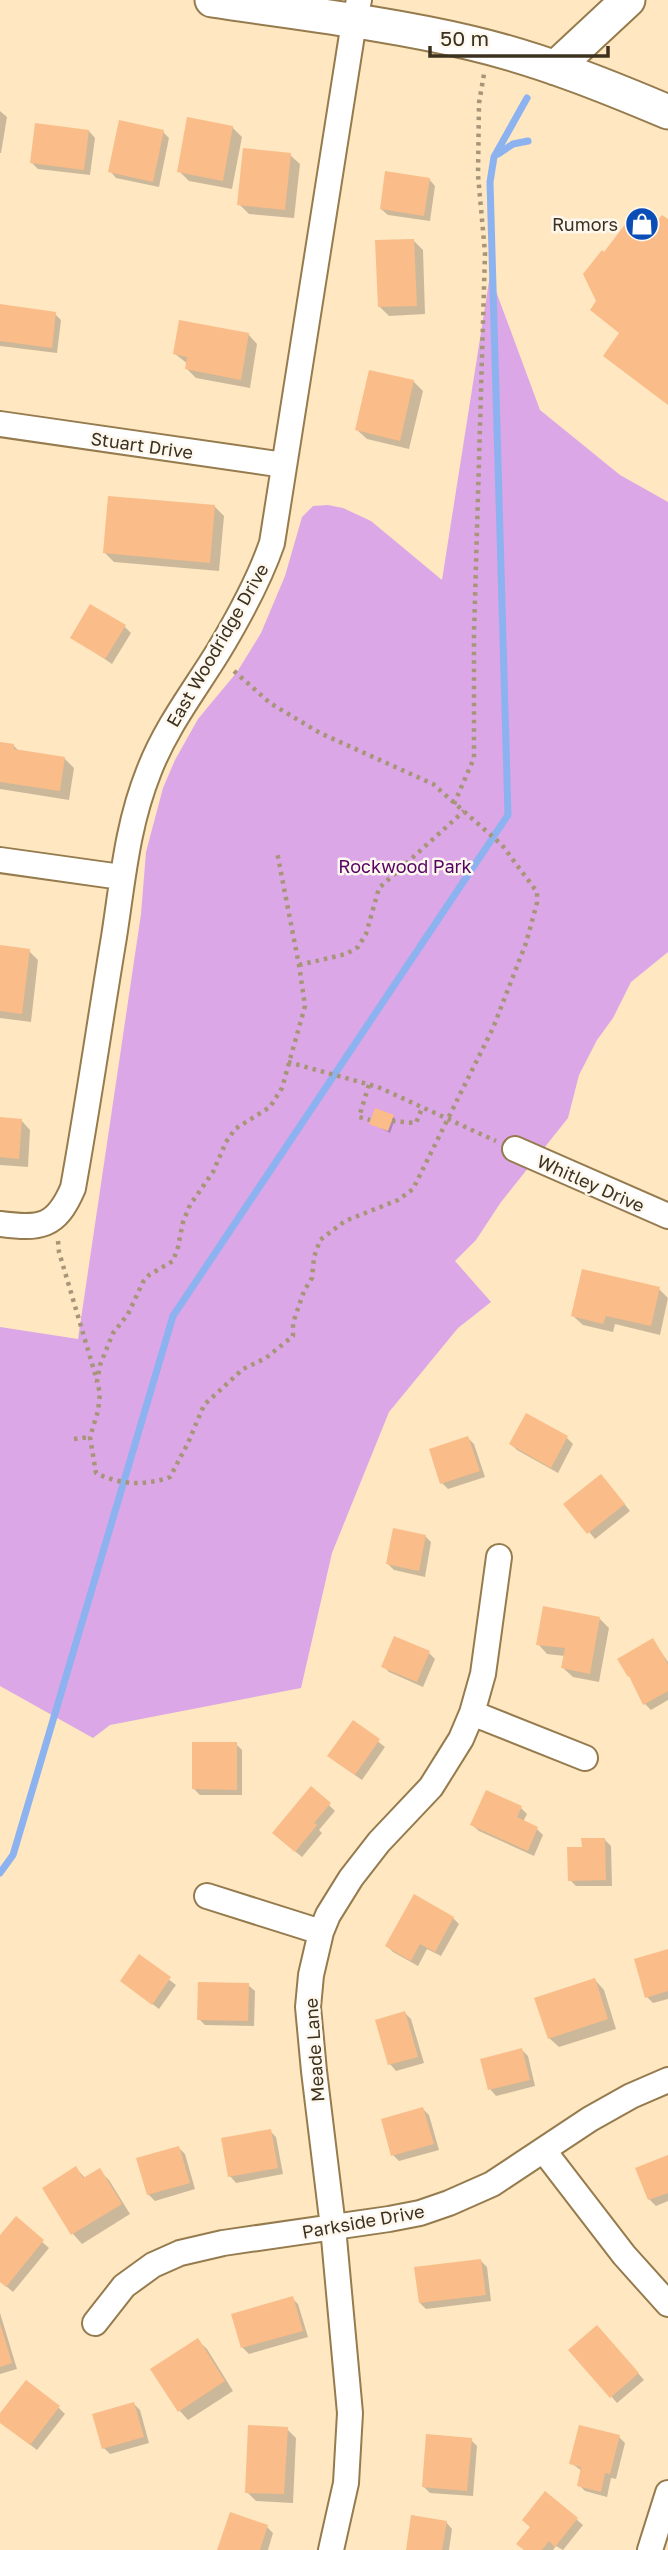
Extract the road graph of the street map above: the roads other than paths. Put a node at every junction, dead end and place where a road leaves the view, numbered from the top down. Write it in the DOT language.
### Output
graph roads {
  1 [pos="212,0"];
  2 [pos="628,0"];
  3 [pos="357,11"];
  4 [pos="555,68"];
  5 [pos="668,112"];
  6 [pos="0,424"];
  7 [pos="284,465"];
  8 [pos="0,860"];
  9 [pos="121,877"];
  10 [pos="515,1149"];
  11 [pos="668,1216"];
  12 [pos="0,1224"];
  13 [pos="499,1557"];
  14 [pos="472,1713"];
  15 [pos="584,1758"];
  16 [pos="207,1896"];
  17 [pos="321,1933"];
  18 [pos="668,2080"];
  19 [pos="544,2151"];
  20 [pos="332,2227"];
  21 [pos="668,2304"];
  22 [pos="95,2323"];
  23 [pos="668,2493"];
  24 [pos="331,2550"];
  25 [pos="650,2550"];
  1 -- 3 [label="street"];
  2 -- 4 [label="street"];
  3 -- 4 [label="street"];
  3 -- 7 [label="street, East Woodridge Drive"];
  4 -- 5 [label="street"];
  6 -- 7 [label="street, Stuart Drive"];
  7 -- 9 [label="street, East Woodridge Drive"];
  8 -- 9 [label="street"];
  9 -- 12 [label="street, East Woodridge Drive"];
  10 -- 11 [label="street, Whitley Drive"];
  13 -- 14 [label="street, Meade Lane"];
  14 -- 15 [label="street"];
  14 -- 17 [label="street, Meade Lane"];
  16 -- 17 [label="street"];
  17 -- 20 [label="street, Meade Lane"];
  18 -- 19 [label="street, Parkside Drive"];
  19 -- 20 [label="street, Parkside Drive"];
  19 -- 21 [label="street"];
  20 -- 22 [label="street, Parkside Drive"];
  20 -- 24 [label="street, Meade Lane"];
  23 -- 25 [label="street"];
}
